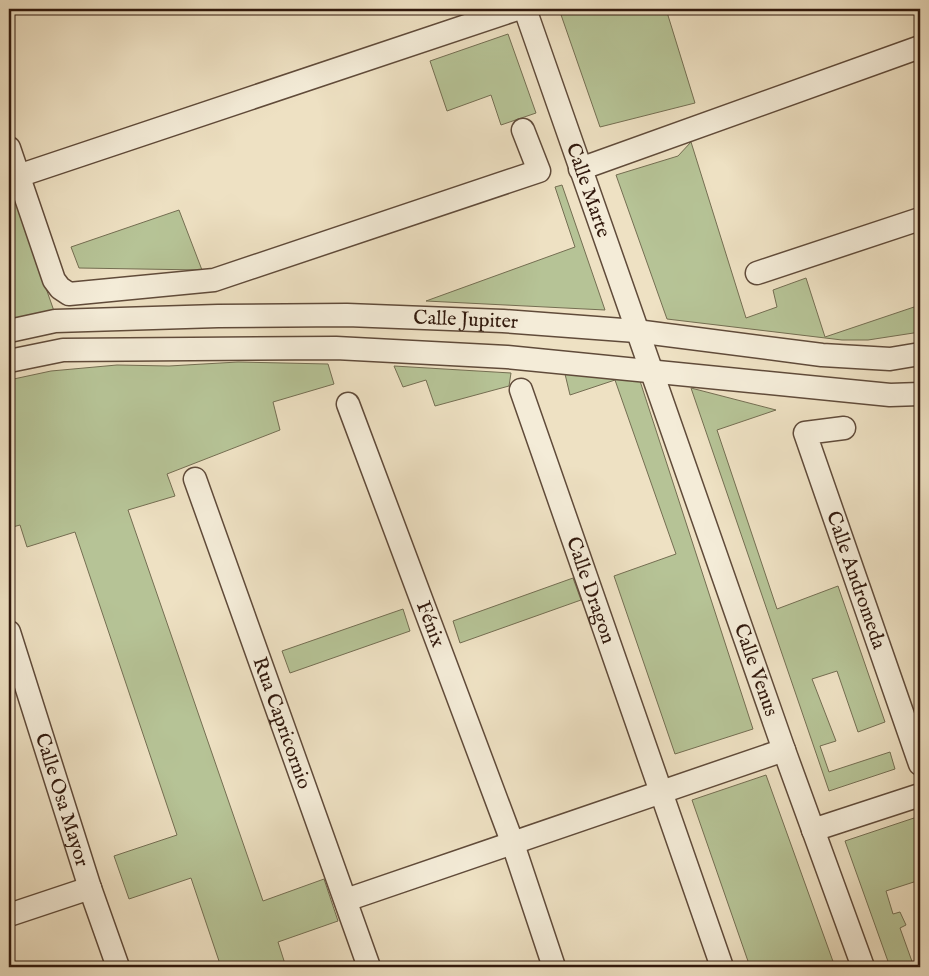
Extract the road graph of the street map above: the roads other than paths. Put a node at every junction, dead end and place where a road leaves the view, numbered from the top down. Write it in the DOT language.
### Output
graph roads {
  1 [pos="517,9"];
  2 [pos="524,9"];
  3 [pos="920,48"];
  4 [pos="524,130"];
  5 [pos="9,148"];
  6 [pos="580,169"];
  7 [pos="18,176"];
  8 [pos="920,219"];
  9 [pos="757,274"];
  10 [pos="9,331"];
  11 [pos="636,331"];
  12 [pos="920,354"];
  13 [pos="9,362"];
  14 [pos="651,372"];
  15 [pos="521,390"];
  16 [pos="920,394"];
  17 [pos="348,404"];
  18 [pos="844,428"];
  19 [pos="195,479"];
  20 [pos="9,632"];
  21 [pos="784,750"];
  22 [pos="920,764"];
  23 [pos="660,793"];
  24 [pos="920,795"];
  25 [pos="813,830"];
  26 [pos="513,844"];
  27 [pos="90,888"];
  28 [pos="346,900"];
  29 [pos="9,915"];
  30 [pos="118,967"];
  31 [pos="369,967"];
  32 [pos="554,967"];
  33 [pos="722,967"];
  34 [pos="863,967"];
  1 -- 7 [label="street"];
  2 -- 6 [label="street, Calle Marte"];
  3 -- 6 [label="street"];
  4 -- 7 [label="street"];
  5 -- 7 [label="street"];
  6 -- 11 [label="street, Calle Marte"];
  8 -- 9 [label="street"];
  10 -- 11 [label="street, Calle Jupiter"];
  11 -- 12 [label="street, Calle Jupiter"];
  11 -- 14 [label="street, Calle Marte"];
  13 -- 14 [label="street, Calle Jupiter"];
  14 -- 16 [label="street, Calle Jupiter"];
  14 -- 21 [label="street, Calle Venus"];
  15 -- 23 [label="street, Calle Dragon"];
  17 -- 26 [label="street, Fénix"];
  18 -- 22 [label="street, Calle Andromeda"];
  19 -- 28 [label="street, Rua Capricornio"];
  20 -- 27 [label="street, Calle Osa Mayor"];
  21 -- 23 [label="street"];
  21 -- 25 [label="street, Calle Venus"];
  23 -- 26 [label="street"];
  23 -- 33 [label="street, Calle Dragon"];
  24 -- 25 [label="street"];
  25 -- 34 [label="street, Calle Venus"];
  26 -- 28 [label="street"];
  26 -- 32 [label="street, Fénix"];
  27 -- 29 [label="street"];
  27 -- 30 [label="street, Calle Osa Mayor"];
  28 -- 31 [label="street, Rua Capricornio"];
}
